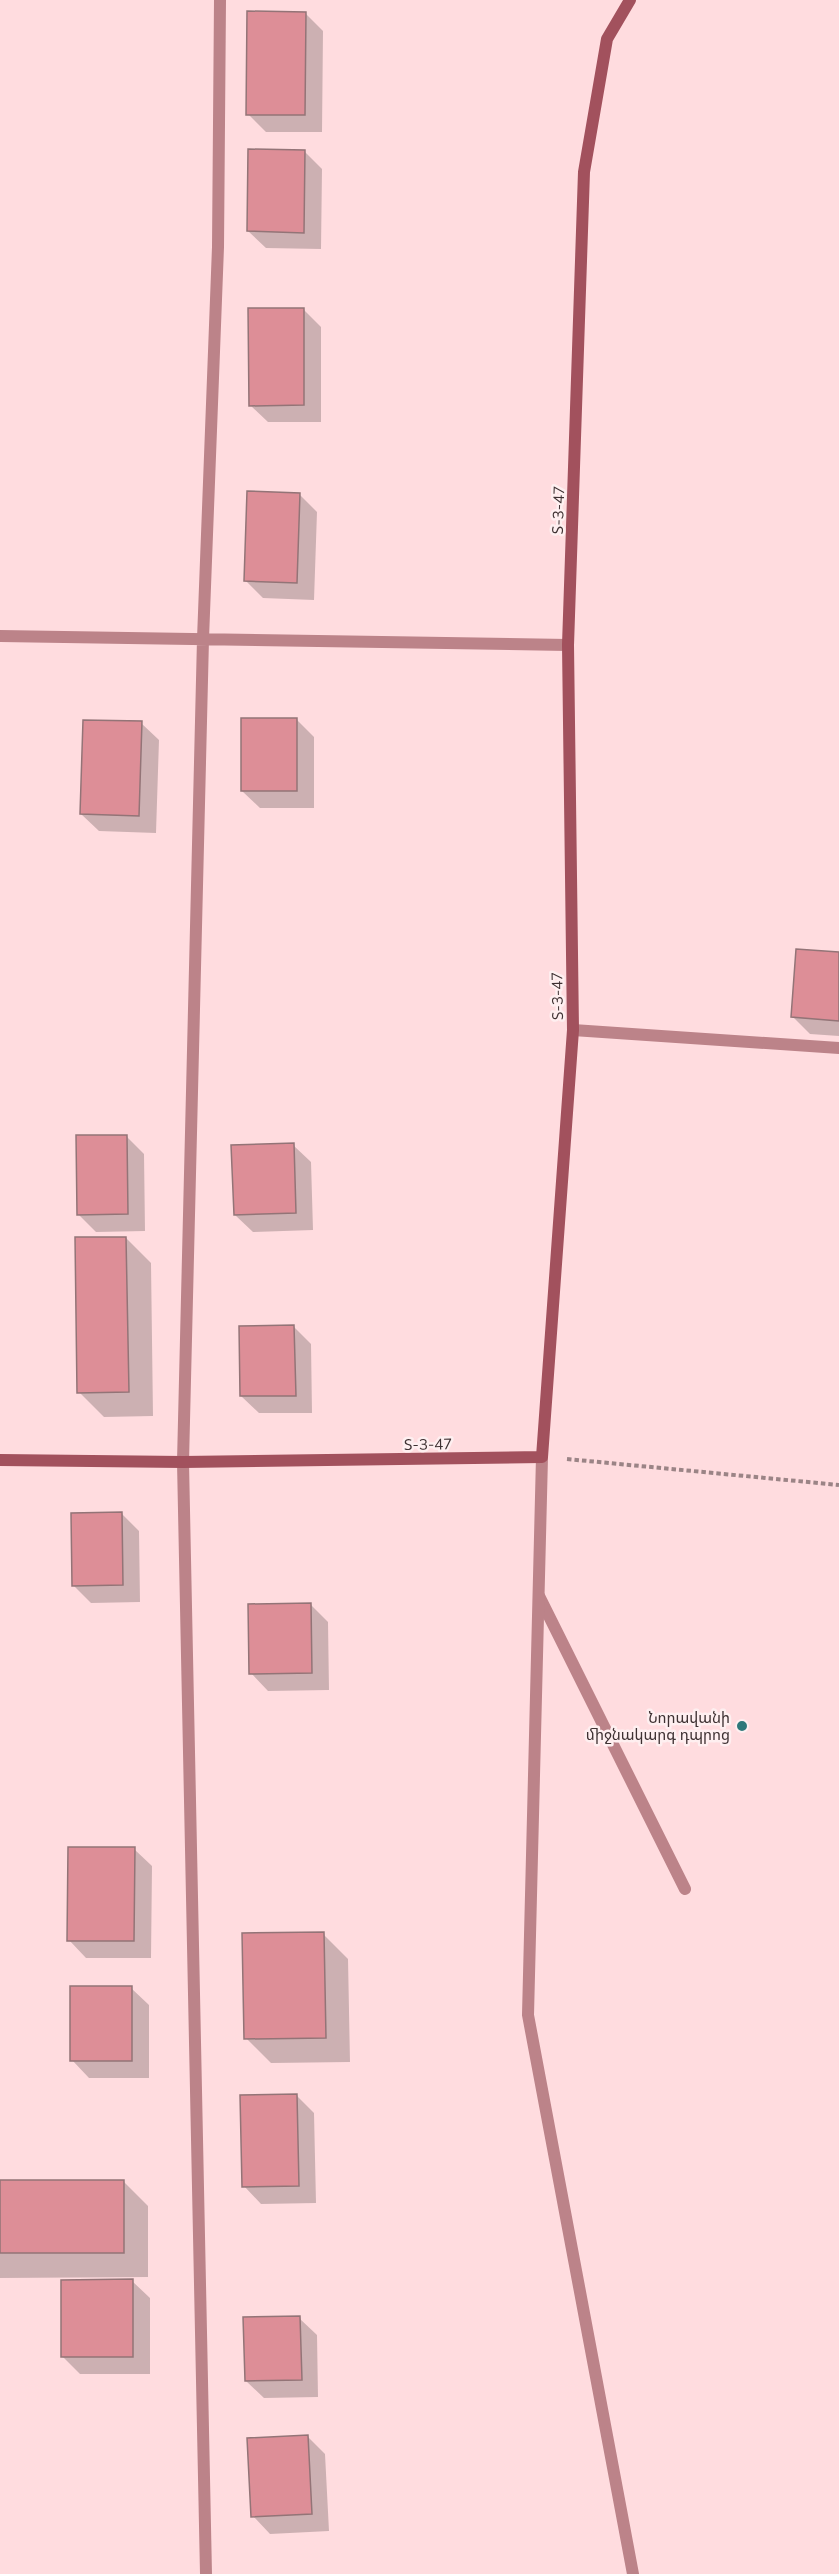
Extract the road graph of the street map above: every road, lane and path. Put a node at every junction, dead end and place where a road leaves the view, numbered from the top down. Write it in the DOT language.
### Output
graph roads {
  1 [pos="220,0"];
  2 [pos="630,0"];
  3 [pos="0,636"];
  4 [pos="203,639"];
  5 [pos="568,645"];
  6 [pos="573,1030"];
  7 [pos="839,1047"];
  8 [pos="542,1457"];
  9 [pos="0,1460"];
  10 [pos="183,1462"];
  11 [pos="839,1485"];
  12 [pos="539,1596"];
  13 [pos="685,1889"];
  14 [pos="206,2574"];
  15 [pos="633,2574"];
  1 -- 4 [label="street"];
  2 -- 5 [label="main road, Տ-3-47 / Տ-3-47"];
  3 -- 4 [label="street"];
  4 -- 5 [label="street"];
  4 -- 10 [label="street"];
  5 -- 6 [label="main road, Տ-3-47 / Տ-3-47"];
  6 -- 7 [label="street"];
  6 -- 8 [label="main road, Տ-3-47 / Տ-3-47"];
  8 -- 10 [label="main road, Տ-3-47 / Տ-3-47"];
  8 -- 11 [label="path"];
  8 -- 12 [label="street"];
  9 -- 10 [label="main road, Տ-3-47 / Տ-3-47"];
  10 -- 14 [label="street"];
  12 -- 13 [label="street"];
  12 -- 15 [label="street"];
}
